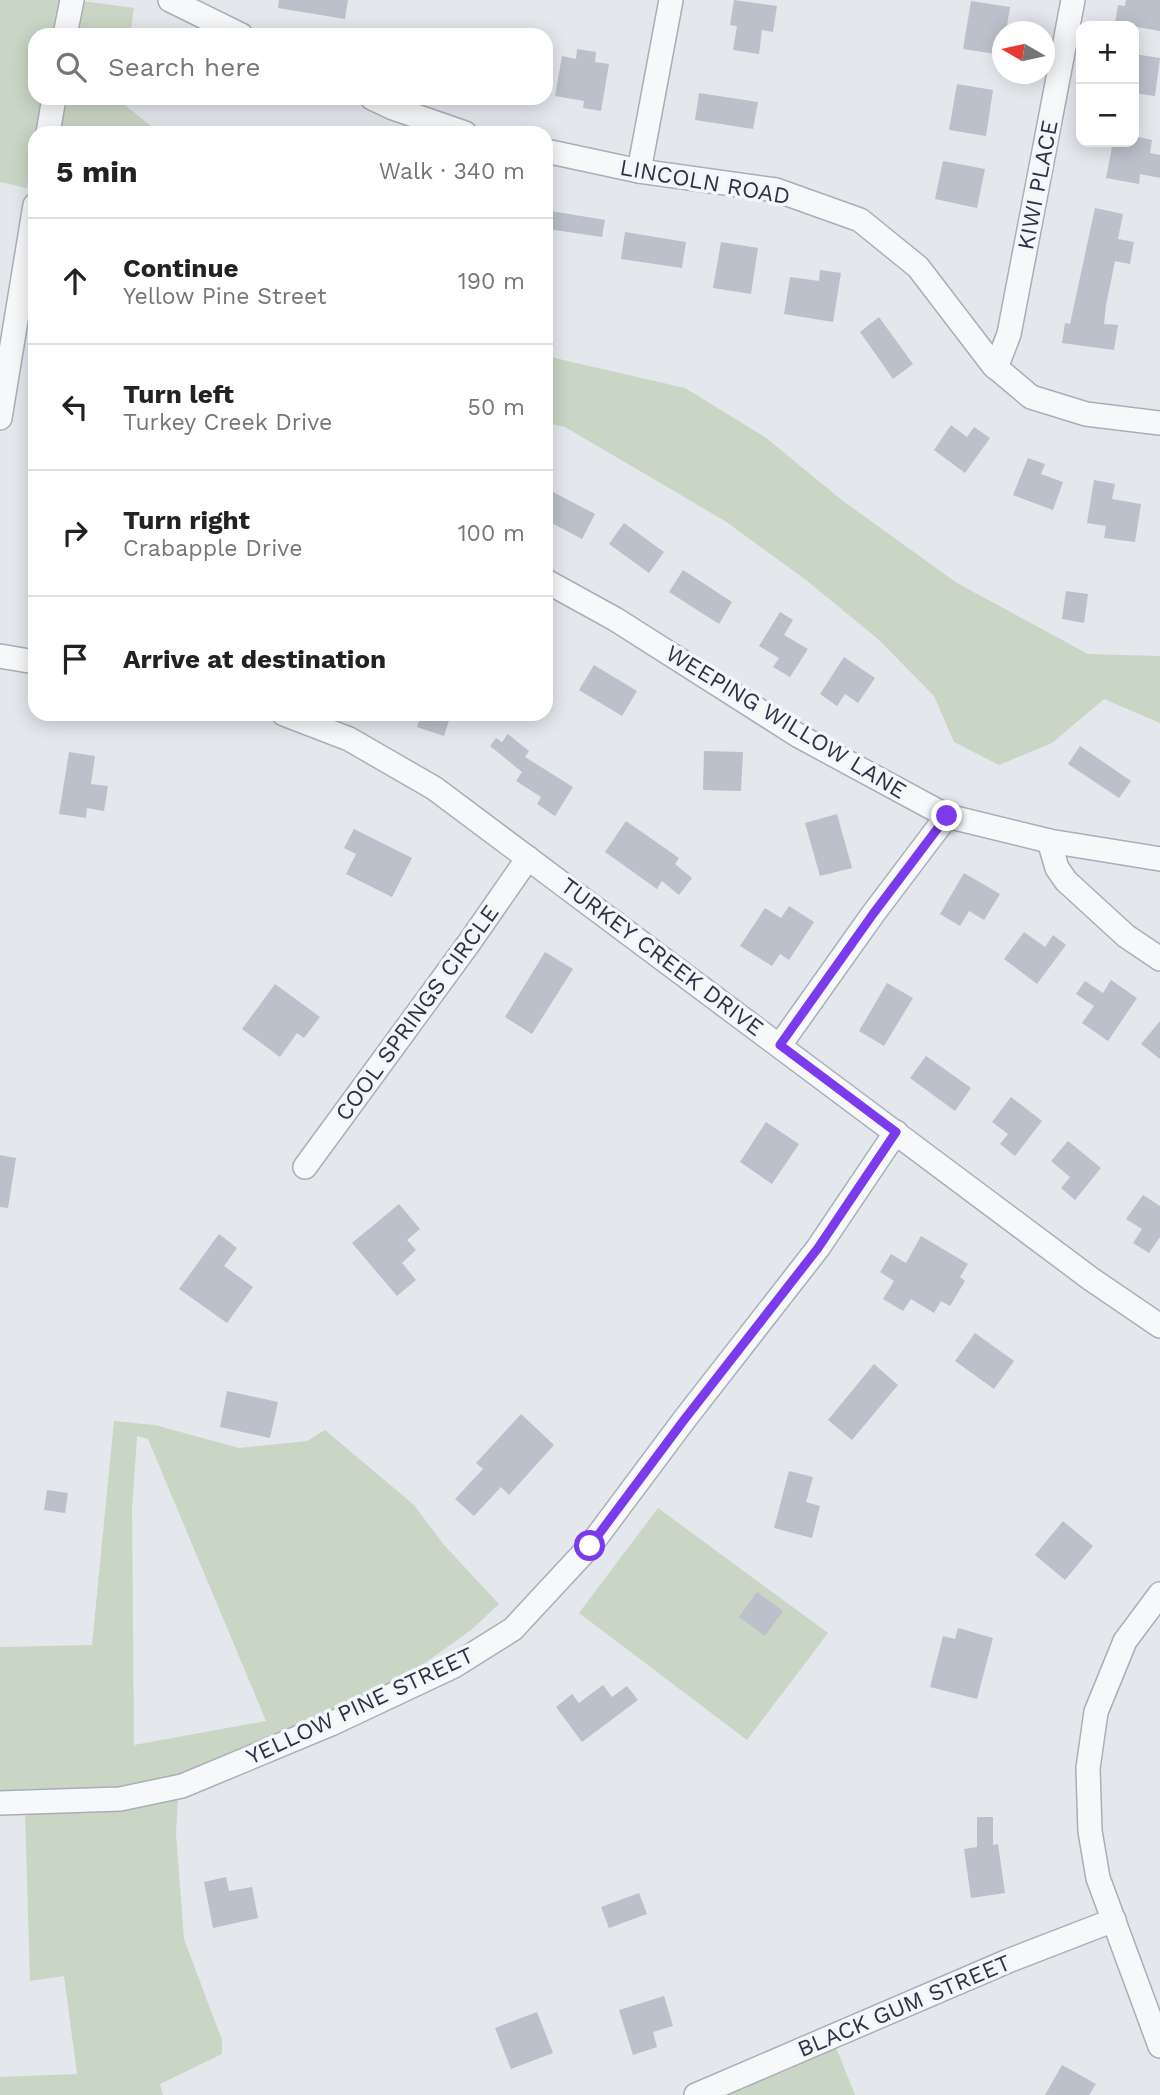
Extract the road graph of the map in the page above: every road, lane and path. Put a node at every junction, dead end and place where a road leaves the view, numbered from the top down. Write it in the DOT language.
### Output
graph roads {
  1 [pos="72,0"];
  2 [pos="170,0"];
  3 [pos="671,0"];
  4 [pos="1073,0"];
  5 [pos="66,28"];
  6 [pos="227,28"];
  7 [pos="53,105"];
  8 [pos="387,105"];
  9 [pos="49,126"];
  10 [pos="445,126"];
  11 [pos="553,153"];
  12 [pos="639,171"];
  13 [pos="28,248"];
  14 [pos="996,368"];
  15 [pos="0,418"];
  16 [pos="1160,423"];
  17 [pos="553,586"];
  18 [pos="0,656"];
  19 [pos="28,661"];
  20 [pos="302,721"];
  21 [pos="947,816"];
  22 [pos="1049,841"];
  23 [pos="528,858"];
  24 [pos="1160,859"];
  25 [pos="1160,959"];
  26 [pos="780,1045"];
  27 [pos="896,1132"];
  28 [pos="305,1167"];
  29 [pos="1160,1326"];
  30 [pos="1160,1594"];
  31 [pos="0,1804"];
  32 [pos="1114,1920"];
  33 [pos="1160,2046"];
  34 [pos="696,2095"];
  1 -- 5 [label="street"];
  2 -- 6 [label="street"];
  3 -- 12 [label="street"];
  4 -- 14 [label="street, KIWI PLACE"];
  7 -- 9 [label="street"];
  8 -- 10 [label="street"];
  11 -- 12 [label="street, LINCOLN ROAD"];
  12 -- 14 [label="street, LINCOLN ROAD"];
  13 -- 15 [label="street"];
  14 -- 16 [label="street, LINCOLN ROAD"];
  17 -- 21 [label="street, WEEPING WILLOW LANE"];
  18 -- 19 [label="street"];
  20 -- 23 [label="street, TURKEY CREEK DRIVE"];
  21 -- 22 [label="street, WEEPING WILLOW LANE"];
  21 -- 26 [label="street"];
  22 -- 24 [label="street, WEEPING WILLOW LANE"];
  22 -- 25 [label="street"];
  23 -- 26 [label="street, TURKEY CREEK DRIVE"];
  23 -- 28 [label="street, COOL SPRINGS CIRCLE"];
  26 -- 27 [label="street, TURKEY CREEK DRIVE"];
  27 -- 29 [label="street, TURKEY CREEK DRIVE"];
  27 -- 31 [label="street, YELLOW PINE STREET"];
  30 -- 32 [label="street"];
  32 -- 33 [label="street"];
  32 -- 34 [label="street, BLACK GUM STREET"];
}
